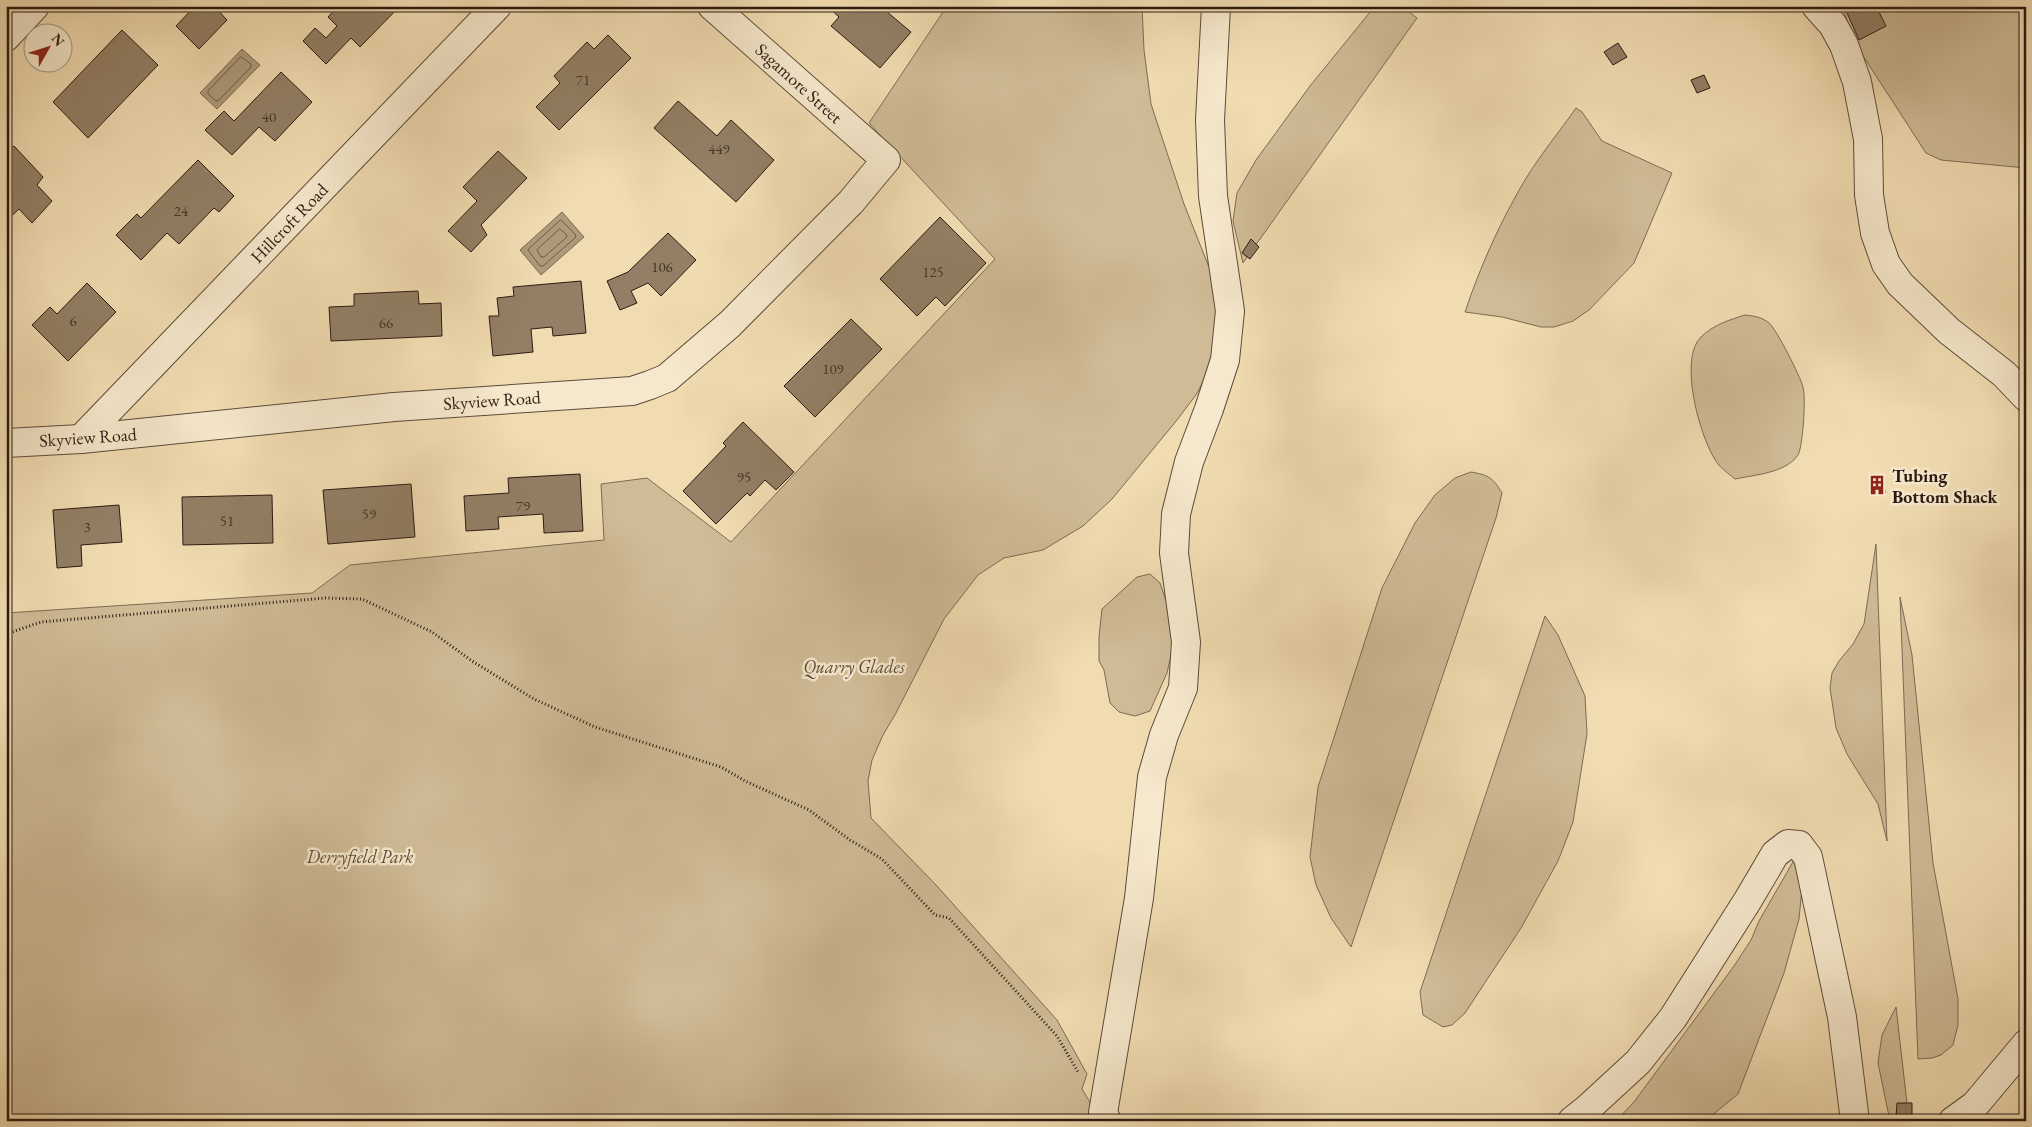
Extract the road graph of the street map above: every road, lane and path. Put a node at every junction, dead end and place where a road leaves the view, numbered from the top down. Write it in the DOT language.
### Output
graph roads {
  1 [pos="35,6"];
  2 [pos="497,6"];
  3 [pos="712,6"];
  4 [pos="1216,6"];
  5 [pos="1816,6"];
  6 [pos="6,37"];
  7 [pos="886,160"];
  8 [pos="2026,397"];
  9 [pos="80,439"];
  10 [pos="6,442"];
  11 [pos="6,634"];
  12 [pos="2026,1044"];
  13 [pos="1105,1117"];
  14 [pos="1572,1121"];
  15 [pos="1855,1121"];
  16 [pos="1953,1121"];
  1 -- 6 [label="street"];
  2 -- 9 [label="street, Hillcroft Road"];
  3 -- 7 [label="street, Sagamore Street"];
  4 -- 13 [label="street"];
  5 -- 8 [label="street"];
  7 -- 9 [label="street, Skyview Road"];
  9 -- 10 [label="street, Skyview Road"];
  11 -- 13 [label="path"];
  12 -- 16 [label="street"];
  14 -- 15 [label="street"];
}
